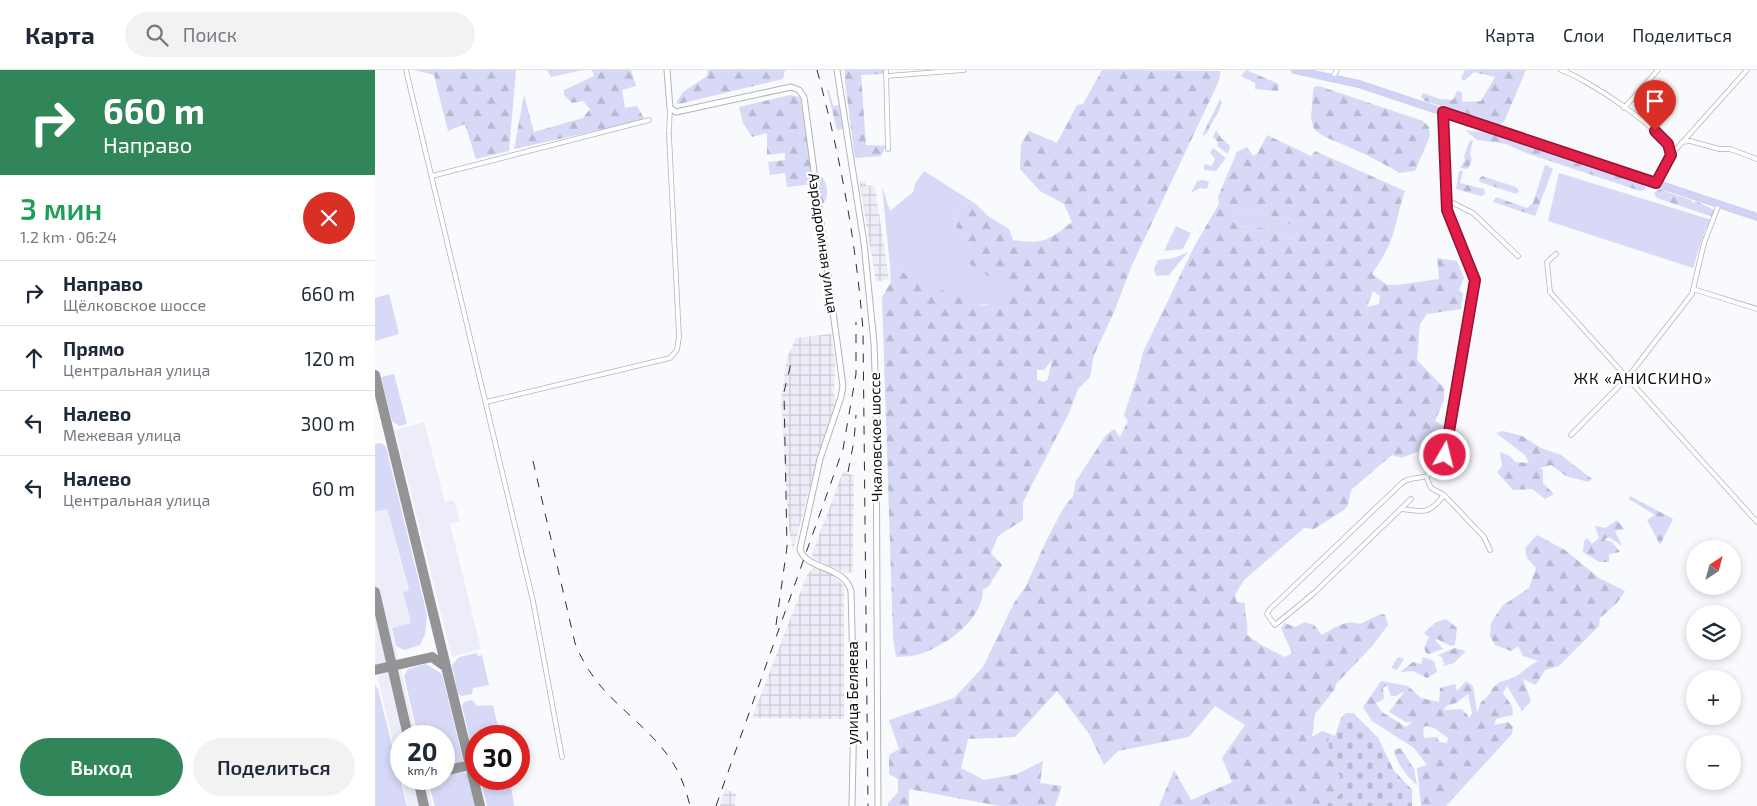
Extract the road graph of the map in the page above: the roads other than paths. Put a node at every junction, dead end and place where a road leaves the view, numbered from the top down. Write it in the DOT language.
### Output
graph roads {
  1 [pos="406,70"];
  2 [pos="667,70"];
  3 [pos="837,70"];
  4 [pos="886,70"];
  5 [pos="964,70"];
  6 [pos="1295,70"];
  7 [pos="1337,70"];
  8 [pos="1561,70"];
  9 [pos="1579,70"];
  10 [pos="1658,70"];
  11 [pos="1747,70"];
  12 [pos="1575,74"];
  13 [pos="887,76"];
  14 [pos="1333,77"];
  15 [pos="670,108"];
  16 [pos="1623,108"];
  17 [pos="1443,112"];
  18 [pos="649,120"];
  19 [pos="1682,142"];
  20 [pos="888,149"];
  21 [pos="1671,155"];
  22 [pos="1757,159"];
  23 [pos="432,176"];
  24 [pos="1656,183"];
  25 [pos="1445,199"];
  26 [pos="1719,204"];
  27 [pos="1757,217"];
  28 [pos="1557,254"];
  29 [pos="1518,256"];
  30 [pos="1693,289"];
  31 [pos="1757,309"];
  32 [pos="1627,378"];
  33 [pos="486,402"];
  34 [pos="1571,435"];
  35 [pos="1428,474"];
  36 [pos="1444,495"];
  37 [pos="1411,500"];
  38 [pos="1401,509"];
  39 [pos="1757,522"];
  40 [pos="1490,550"];
  41 [pos="847,580"];
  42 [pos="561,757"];
  43 [pos="853,806"];
  44 [pos="878,806"];
  1 -- 23 [label="street"];
  2 -- 15 [label="street"];
  3 -- 44 [label="street, Чкаловское шоссе"];
  4 -- 13 [label="street"];
  5 -- 13 [label="street"];
  6 -- 14 [label="main road"];
  7 -- 14 [label="street"];
  8 -- 12 [label="street"];
  9 -- 12 [label="street"];
  10 -- 16 [label="street"];
  11 -- 19 [label="street"];
  12 -- 16 [label="street"];
  13 -- 20 [label="street"];
  14 -- 17 [label="main road"];
  15 -- 33 [label="street"];
  15 -- 41 [label="street, Аэродромная улица"];
  16 -- 21 [label="street"];
  17 -- 24 [label="main road"];
  17 -- 25 [label="street"];
  18 -- 23 [label="street"];
  19 -- 21 [label="street"];
  19 -- 22 [label="street"];
  21 -- 24 [label="street"];
  23 -- 33 [label="street"];
  24 -- 26 [label="main road"];
  25 -- 29 [label="street"];
  25 -- 35 [label="street"];
  26 -- 27 [label="main road"];
  26 -- 30 [label="street"];
  28 -- 32 [label="street"];
  30 -- 31 [label="street"];
  30 -- 32 [label="street"];
  32 -- 34 [label="street"];
  32 -- 39 [label="street"];
  33 -- 42 [label="street"];
  35 -- 36 [label="street"];
  35 -- 38 [label="street"];
  36 -- 38 [label="street"];
  36 -- 40 [label="street"];
  37 -- 38 [label="street"];
  41 -- 43 [label="street, улица Беляева"];
}
